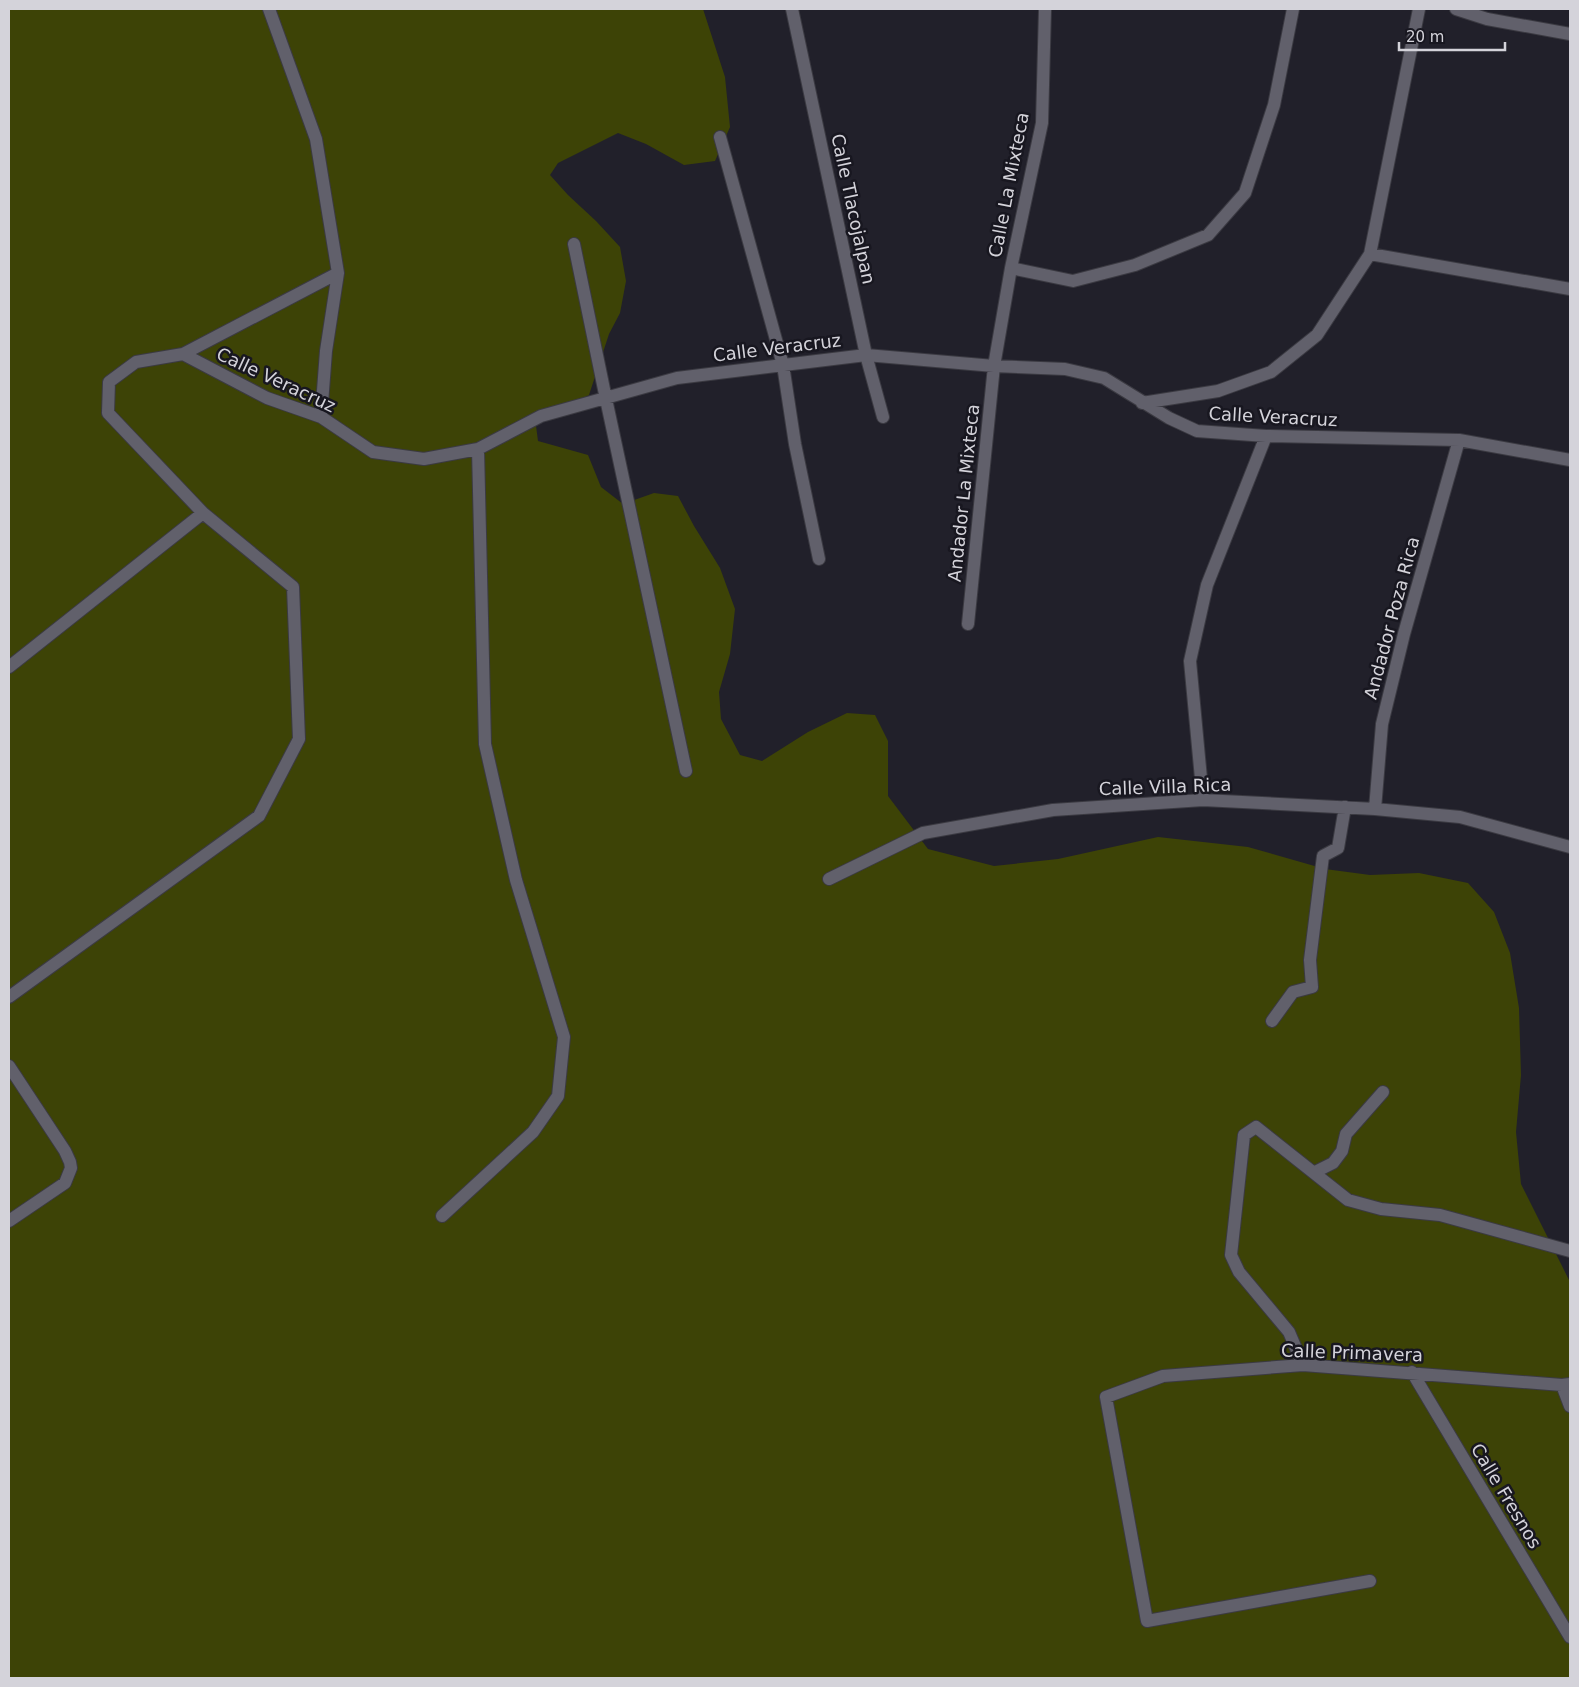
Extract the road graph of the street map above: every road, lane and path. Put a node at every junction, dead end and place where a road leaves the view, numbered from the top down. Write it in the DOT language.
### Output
graph roads {
  1 [pos="269,9"];
  2 [pos="793,9"];
  3 [pos="1044,9"];
  4 [pos="1293,9"];
  5 [pos="1419,9"];
  6 [pos="1456,9"];
  7 [pos="1570,34"];
  8 [pos="720,137"];
  9 [pos="574,244"];
  10 [pos="1370,254"];
  11 [pos="1011,268"];
  12 [pos="338,273"];
  13 [pos="1570,289"];
  14 [pos="184,354"];
  15 [pos="866,355"];
  16 [pos="783,365"];
  17 [pos="994,366"];
  18 [pos="606,399"];
  19 [pos="1142,403"];
  20 [pos="320,417"];
  21 [pos="883,417"];
  22 [pos="1266,436"];
  23 [pos="1459,440"];
  24 [pos="478,449"];
  25 [pos="1570,460"];
  26 [pos="203,513"];
  27 [pos="818,559"];
  28 [pos="968,624"];
  29 [pos="9,667"];
  30 [pos="686,771"];
  31 [pos="1203,800"];
  32 [pos="1345,807"];
  33 [pos="1375,809"];
  34 [pos="1570,847"];
  35 [pos="829,879"];
  36 [pos="9,997"];
  37 [pos="1272,1021"];
  38 [pos="9,1066"];
  39 [pos="1384,1092"];
  40 [pos="1315,1172"];
  41 [pos="442,1216"];
  42 [pos="9,1221"];
  43 [pos="1570,1251"];
  44 [pos="1303,1365"];
  45 [pos="1412,1372"];
  46 [pos="1566,1385"];
  47 [pos="1570,1406"];
  48 [pos="1370,1581"];
  49 [pos="1570,1637"];
  1 -- 12 [label="street"];
  2 -- 15 [label="street, Calle Tlacojalpan"];
  3 -- 11 [label="street, Calle La Mixteca"];
  4 -- 11 [label="street"];
  5 -- 10 [label="street"];
  6 -- 7 [label="street"];
  8 -- 16 [label="street"];
  9 -- 18 [label="street"];
  10 -- 13 [label="street"];
  10 -- 19 [label="street"];
  11 -- 17 [label="street, Calle La Mixteca"];
  12 -- 14 [label="street, Calle Veracruz"];
  12 -- 20 [label="street"];
  14 -- 20 [label="street, Calle Veracruz"];
  14 -- 26 [label="street"];
  15 -- 16 [label="street, Calle Veracruz"];
  15 -- 17 [label="street, Calle Veracruz"];
  15 -- 21 [label="street, Calle Tlacojalpan"];
  16 -- 18 [label="street, Calle Veracruz"];
  16 -- 27 [label="street"];
  17 -- 19 [label="street, Calle Veracruz"];
  17 -- 28 [label="street, Andador La Mixteca"];
  18 -- 24 [label="street, Calle Veracruz"];
  18 -- 30 [label="street"];
  19 -- 22 [label="street, Calle Veracruz"];
  20 -- 24 [label="street, Calle Veracruz"];
  22 -- 23 [label="street, Calle Veracruz"];
  22 -- 31 [label="street"];
  23 -- 25 [label="street, Calle Veracruz"];
  23 -- 33 [label="street, Andador Poza Rica"];
  24 -- 41 [label="street"];
  26 -- 29 [label="street"];
  26 -- 36 [label="street"];
  31 -- 32 [label="street, Calle Villa Rica"];
  31 -- 35 [label="street, Calle Villa Rica"];
  32 -- 33 [label="street, Calle Villa Rica"];
  32 -- 37 [label="street"];
  33 -- 34 [label="street, Calle Villa Rica"];
  38 -- 42 [label="street"];
  39 -- 40 [label="street"];
  40 -- 43 [label="street"];
  40 -- 44 [label="street"];
  44 -- 45 [label="street, Calle Primavera"];
  44 -- 48 [label="street, Calle Primavera"];
  45 -- 46 [label="street, Calle Primavera"];
  45 -- 49 [label="street, Calle Fresnos"];
  46 -- 47 [label="street"];
}
